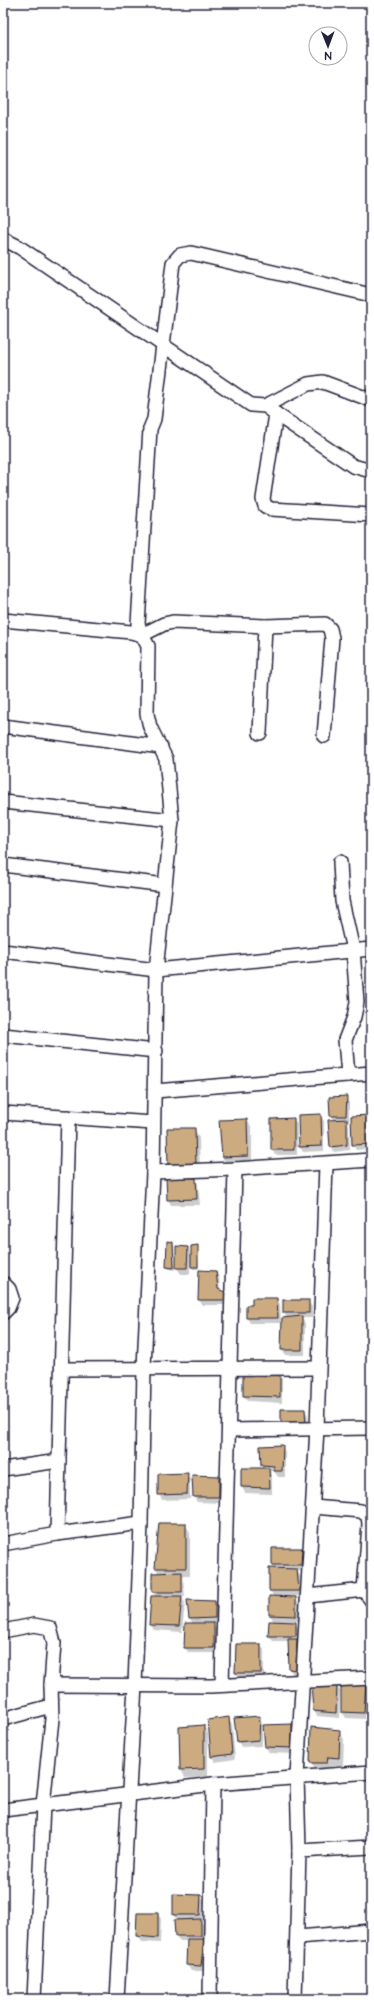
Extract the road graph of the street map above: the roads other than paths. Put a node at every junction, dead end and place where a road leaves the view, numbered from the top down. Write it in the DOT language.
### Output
graph roads {
  1 [pos="3,239"];
  2 [pos="371,295"];
  3 [pos="163,345"];
  4 [pos="371,400"];
  5 [pos="271,410"];
  6 [pos="371,471"];
  7 [pos="371,515"];
  8 [pos="3,620"];
  9 [pos="265,626"];
  10 [pos="142,635"];
  11 [pos="3,726"];
  12 [pos="260,733"];
  13 [pos="324,736"];
  14 [pos="161,747"];
  15 [pos="3,802"];
  16 [pos="172,820"];
  17 [pos="340,862"];
  18 [pos="3,865"];
  19 [pos="165,885"];
  20 [pos="371,949"];
  21 [pos="353,950"];
  22 [pos="3,951"];
  23 [pos="156,970"];
  24 [pos="3,1035"];
  25 [pos="156,1051"];
  26 [pos="371,1073"];
  27 [pos="348,1075"];
  28 [pos="155,1091"];
  29 [pos="3,1113"];
  30 [pos="68,1117"];
  31 [pos="153,1123"];
  32 [pos="371,1160"];
  33 [pos="326,1164"];
  34 [pos="235,1169"];
  35 [pos="153,1172"];
  36 [pos="3,1283"];
  37 [pos="3,1313"];
  38 [pos="62,1368"];
  39 [pos="144,1368"];
  40 [pos="318,1368"];
  41 [pos="230,1369"];
  42 [pos="317,1428"];
  43 [pos="371,1428"];
  44 [pos="230,1430"];
  45 [pos="59,1462"];
  46 [pos="3,1469"];
  47 [pos="313,1507"];
  48 [pos="141,1523"];
  49 [pos="57,1534"];
  50 [pos="3,1544"];
  51 [pos="367,1595"];
  52 [pos="308,1596"];
  53 [pos="3,1631"];
  54 [pos="371,1678"];
  55 [pos="303,1680"];
  56 [pos="51,1685"];
  57 [pos="222,1685"];
  58 [pos="135,1686"];
  59 [pos="51,1706"];
  60 [pos="3,1719"];
  61 [pos="371,1772"];
  62 [pos="297,1777"];
  63 [pos="213,1784"];
  64 [pos="129,1794"];
  65 [pos="43,1805"];
  66 [pos="3,1810"];
  67 [pos="371,1847"];
  68 [pos="298,1851"];
  69 [pos="371,1931"];
  70 [pos="298,1937"];
  71 [pos="34,1999"];
  72 [pos="117,1999"];
  73 [pos="210,1999"];
  74 [pos="295,1999"];
  1 -- 3 [label="street"];
  2 -- 3 [label="street"];
  3 -- 5 [label="street"];
  3 -- 10 [label="street"];
  4 -- 5 [label="street"];
  5 -- 6 [label="street"];
  5 -- 7 [label="street"];
  8 -- 10 [label="street"];
  9 -- 10 [label="street"];
  9 -- 12 [label="street"];
  9 -- 13 [label="street"];
  10 -- 14 [label="street"];
  11 -- 14 [label="street"];
  14 -- 16 [label="street"];
  15 -- 16 [label="street"];
  16 -- 19 [label="street"];
  17 -- 21 [label="street"];
  18 -- 19 [label="street"];
  19 -- 23 [label="street"];
  20 -- 21 [label="street"];
  21 -- 23 [label="street"];
  21 -- 27 [label="street"];
  22 -- 23 [label="street"];
  23 -- 25 [label="street"];
  24 -- 25 [label="street"];
  25 -- 28 [label="street"];
  26 -- 27 [label="street"];
  27 -- 28 [label="street"];
  28 -- 31 [label="street"];
  29 -- 30 [label="street"];
  30 -- 31 [label="street"];
  30 -- 38 [label="street"];
  31 -- 35 [label="street"];
  32 -- 33 [label="street"];
  33 -- 34 [label="street"];
  33 -- 40 [label="street"];
  34 -- 35 [label="street"];
  34 -- 41 [label="street"];
  35 -- 39 [label="street"];
  36 -- 37 [label="street"];
  38 -- 39 [label="street"];
  38 -- 45 [label="street"];
  39 -- 41 [label="street"];
  39 -- 48 [label="street"];
  40 -- 41 [label="street"];
  40 -- 42 [label="street"];
  41 -- 44 [label="street"];
  42 -- 43 [label="street"];
  42 -- 44 [label="street"];
  42 -- 47 [label="street"];
  44 -- 57 [label="street"];
  45 -- 46 [label="street"];
  45 -- 49 [label="street"];
  47 -- 51 [label="street"];
  47 -- 52 [label="street"];
  48 -- 49 [label="street"];
  48 -- 58 [label="street"];
  49 -- 50 [label="street"];
  51 -- 52 [label="street"];
  52 -- 55 [label="street"];
  53 -- 56 [label="street"];
  54 -- 55 [label="street"];
  55 -- 57 [label="street"];
  55 -- 62 [label="street"];
  56 -- 58 [label="street"];
  56 -- 59 [label="street"];
  57 -- 58 [label="street"];
  58 -- 64 [label="street"];
  59 -- 60 [label="street"];
  59 -- 65 [label="street"];
  61 -- 62 [label="street"];
  62 -- 63 [label="street"];
  62 -- 68 [label="street"];
  63 -- 64 [label="street"];
  63 -- 73 [label="street"];
  64 -- 65 [label="street"];
  64 -- 72 [label="street"];
  65 -- 66 [label="street"];
  65 -- 71 [label="street"];
  67 -- 68 [label="street"];
  68 -- 70 [label="street"];
  69 -- 70 [label="street"];
  70 -- 74 [label="street"];
}
